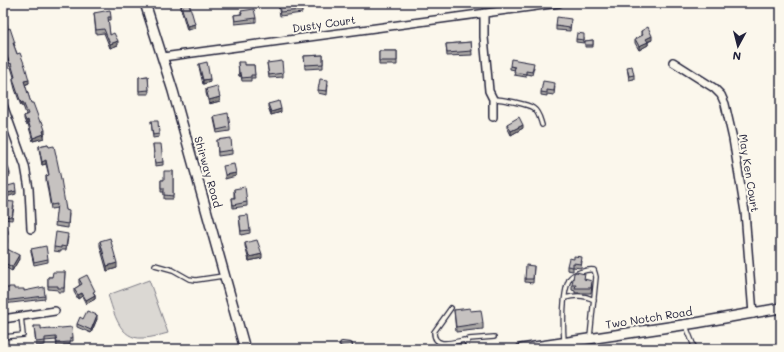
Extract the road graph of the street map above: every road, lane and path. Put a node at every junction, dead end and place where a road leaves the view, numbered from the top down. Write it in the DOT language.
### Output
graph roads {
  1 [pos="145,3"];
  2 [pos="559,3"];
  3 [pos="484,13"];
  4 [pos="163,57"];
  5 [pos="673,62"];
  6 [pos="492,99"];
  7 [pos="3,105"];
  8 [pos="493,117"];
  9 [pos="542,125"];
  10 [pos="31,229"];
  11 [pos="155,265"];
  12 [pos="225,276"];
  13 [pos="565,298"];
  14 [pos="594,300"];
  15 [pos="451,308"];
  16 [pos="781,308"];
  17 [pos="55,311"];
  18 [pos="752,314"];
  19 [pos="21,316"];
  20 [pos="3,319"];
  21 [pos="686,324"];
  22 [pos="3,337"];
  23 [pos="494,337"];
  24 [pos="590,338"];
  25 [pos="564,342"];
  26 [pos="467,343"];
  27 [pos="342,344"];
  28 [pos="246,349"];
  29 [pos="350,349"];
  30 [pos="467,349"];
  31 [pos="521,349"];
  32 [pos="695,349"];
  1 -- 4 [label="street, Shirway Road"];
  2 -- 3 [label="street, Dusty Court"];
  3 -- 4 [label="street, Dusty Court"];
  3 -- 6 [label="street"];
  4 -- 12 [label="street, Shirway Road"];
  5 -- 18 [label="street, May Ken Court"];
  6 -- 8 [label="street"];
  6 -- 9 [label="lane"];
  7 -- 10 [label="street"];
  11 -- 12 [label="lane"];
  12 -- 28 [label="street, Shirway Road"];
  13 -- 14 [label="lane"];
  13 -- 14 [label="lane"];
  13 -- 25 [label="lane"];
  14 -- 24 [label="lane"];
  15 -- 26 [label="lane"];
  16 -- 18 [label="street, Two Notch Road"];
  17 -- 19 [label="street"];
  18 -- 21 [label="street, Two Notch Road"];
  19 -- 20 [label="street"];
  19 -- 22 [label="lane"];
  21 -- 24 [label="street, Two Notch Road"];
  21 -- 32 [label="lane"];
  23 -- 26 [label="lane"];
  24 -- 25 [label="street, Two Notch Road"];
  25 -- 31 [label="street, Two Notch Road"];
  26 -- 30 [label="lane"];
  27 -- 29 [label="lane"];
}
